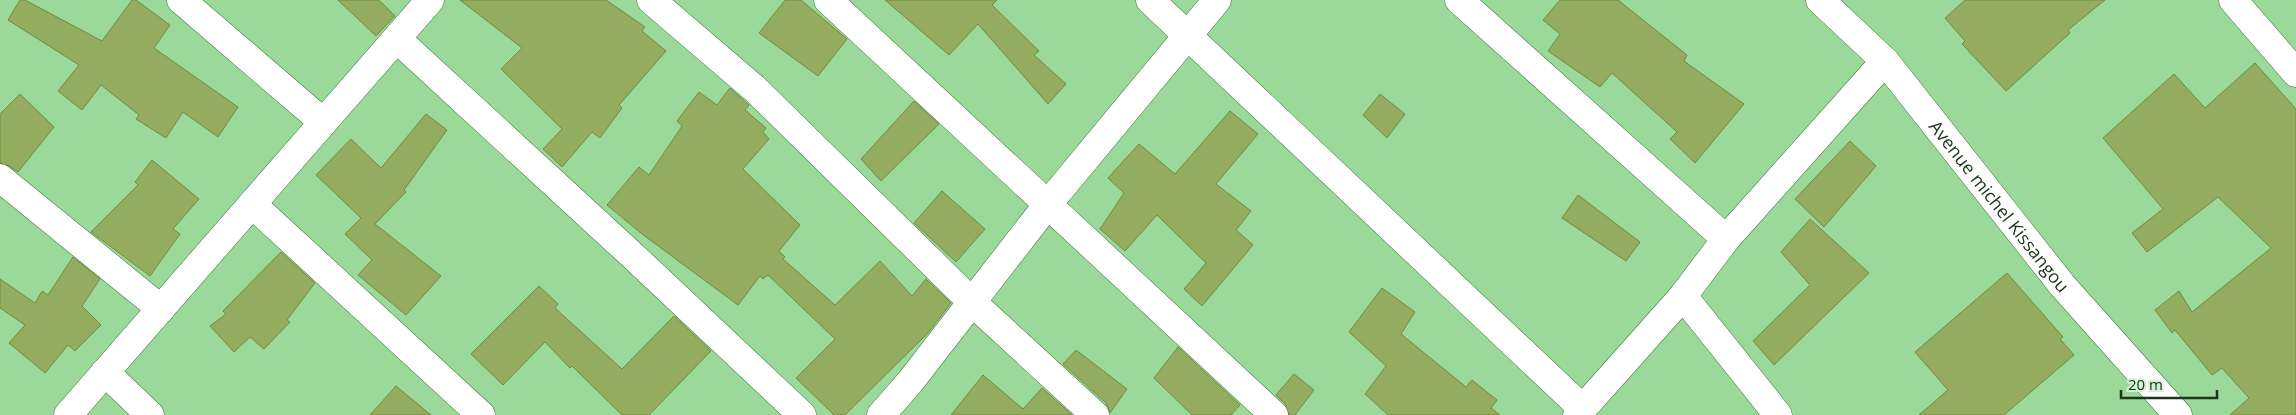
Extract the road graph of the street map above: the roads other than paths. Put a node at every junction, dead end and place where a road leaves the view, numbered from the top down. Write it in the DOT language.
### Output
graph roads {
  1 [pos="181,0"];
  2 [pos="430,0"];
  3 [pos="651,0"];
  4 [pos="828,0"];
  5 [pos="1150,0"];
  6 [pos="1217,0"];
  7 [pos="1459,0"];
  8 [pos="1820,0"];
  9 [pos="2233,0"];
  10 [pos="1189,36"];
  11 [pos="397,39"];
  12 [pos="1885,61"];
  13 [pos="2296,73"];
  14 [pos="323,122"];
  15 [pos="0,178"];
  16 [pos="252,204"];
  17 [pos="1048,204"];
  18 [pos="1726,239"];
  19 [pos="1683,296"];
  20 [pos="972,302"];
  21 [pos="161,309"];
  22 [pos="105,372"];
  23 [pos="1580,412"];
  24 [pos="68,415"];
  25 [pos="150,415"];
  26 [pos="481,415"];
  27 [pos="802,415"];
  28 [pos="880,415"];
  29 [pos="1095,415"];
  30 [pos="1274,415"];
  31 [pos="1778,415"];
  32 [pos="2178,415"];
  1 -- 14 [label="street"];
  2 -- 11 [label="street"];
  3 -- 20 [label="street"];
  4 -- 17 [label="street"];
  5 -- 10 [label="street"];
  6 -- 10 [label="street"];
  7 -- 18 [label="street"];
  8 -- 12 [label="street, Avenue michel Kissangou"];
  9 -- 13 [label="street"];
  10 -- 17 [label="street"];
  10 -- 23 [label="street"];
  11 -- 14 [label="street"];
  11 -- 27 [label="street"];
  12 -- 18 [label="street"];
  12 -- 32 [label="street, Avenue michel Kissangou"];
  14 -- 16 [label="street"];
  15 -- 21 [label="street"];
  16 -- 21 [label="street"];
  16 -- 26 [label="street"];
  17 -- 20 [label="street"];
  17 -- 30 [label="street"];
  18 -- 19 [label="street"];
  19 -- 23 [label="street"];
  19 -- 31 [label="street"];
  20 -- 28 [label="street"];
  20 -- 29 [label="street"];
  21 -- 22 [label="street"];
  22 -- 24 [label="street"];
  22 -- 25 [label="street"];
}
